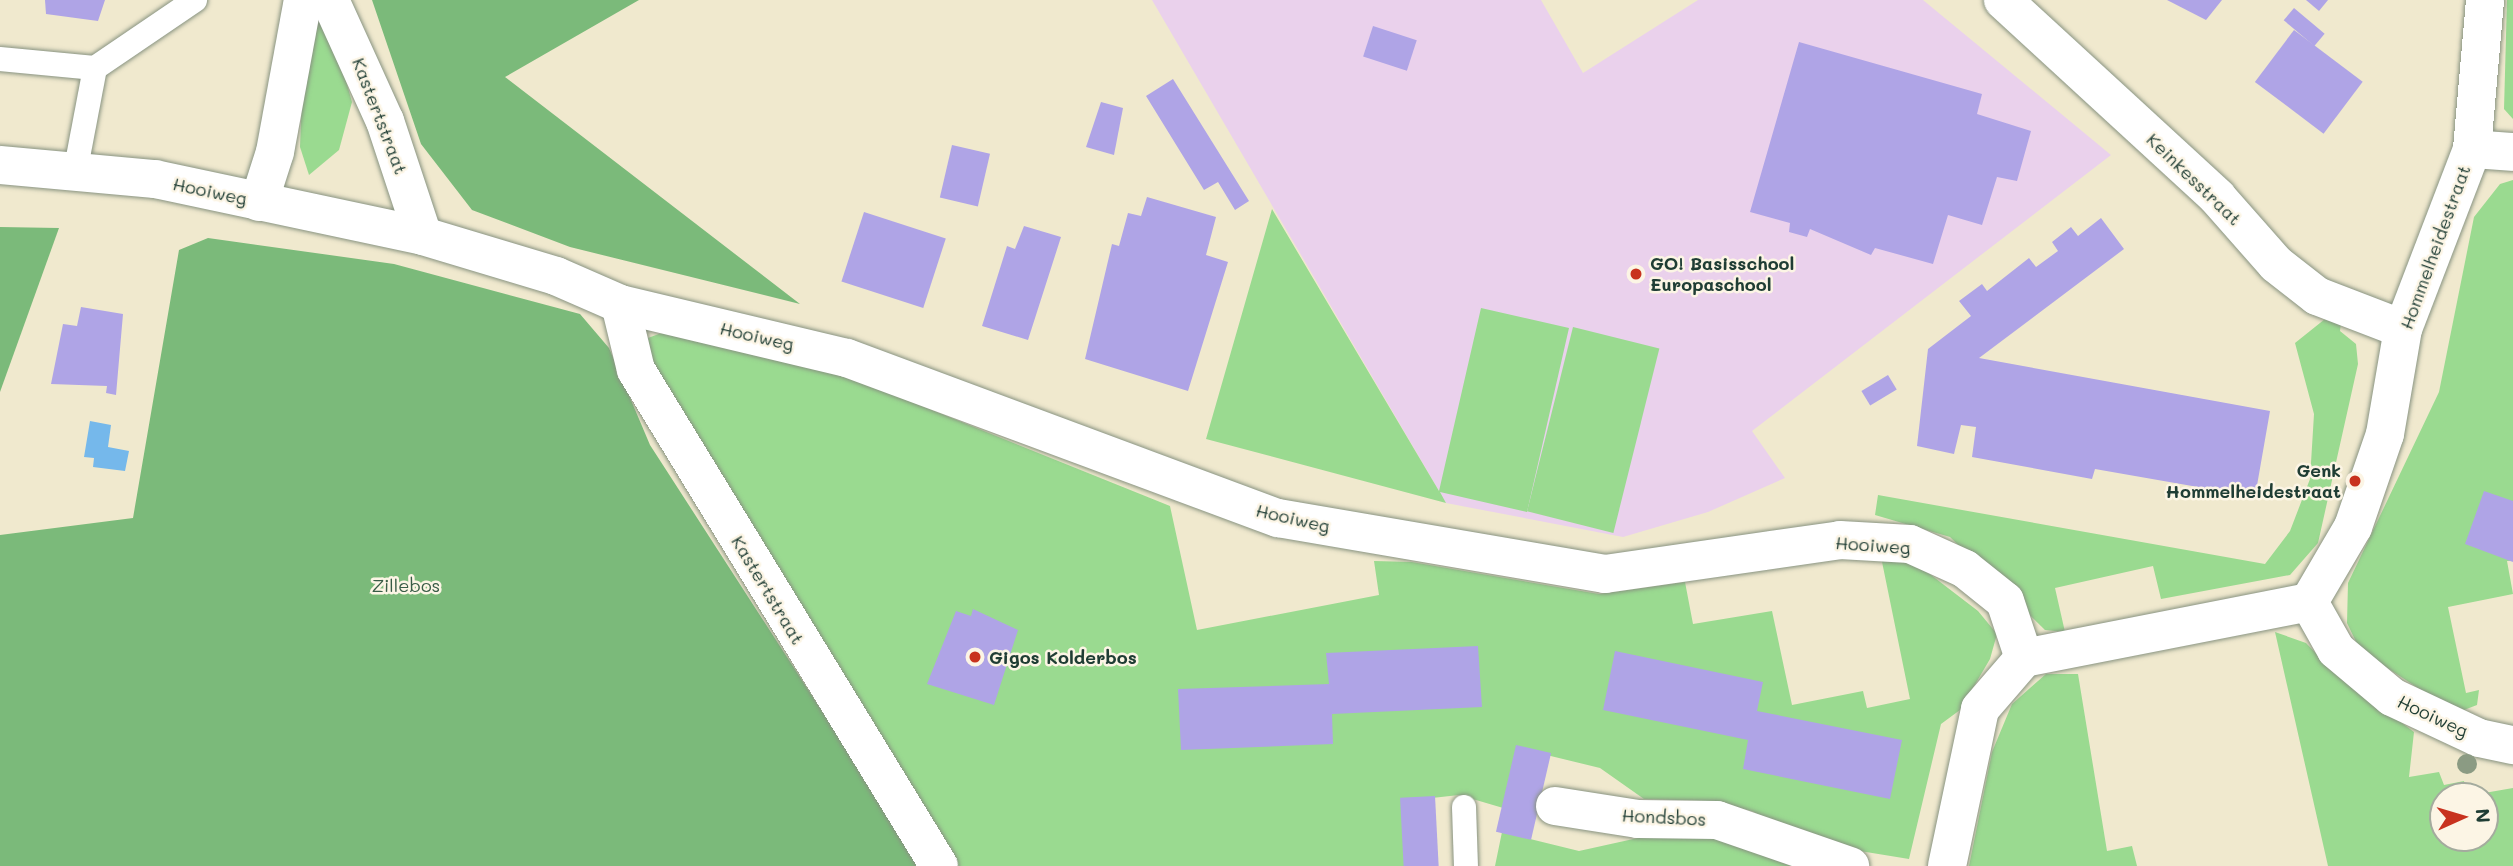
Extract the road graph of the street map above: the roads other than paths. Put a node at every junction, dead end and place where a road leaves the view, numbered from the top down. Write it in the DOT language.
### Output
graph roads {
  1 [pos="195,0"];
  2 [pos="303,0"];
  3 [pos="330,0"];
  4 [pos="2003,0"];
  5 [pos="2485,0"];
  6 [pos="0,59"];
  7 [pos="95,68"];
  8 [pos="2472,149"];
  9 [pos="2513,152"];
  10 [pos="0,165"];
  11 [pos="75,173"];
  12 [pos="259,202"];
  13 [pos="423,236"];
  14 [pos="620,304"];
  15 [pos="2403,329"];
  16 [pos="2309,602"];
  17 [pos="2024,658"];
  18 [pos="2513,745"];
  19 [pos="1555,806"];
  20 [pos="1464,807"];
  21 [pos="939,866"];
  22 [pos="1466,866"];
  23 [pos="1850,866"];
  24 [pos="1947,866"];
  1 -- 7 [label="lane"];
  2 -- 12 [label="street"];
  3 -- 13 [label="street, Kastertstraat"];
  4 -- 15 [label="street, Keinkesstraat"];
  5 -- 8 [label="street, Hommelheidestraat"];
  6 -- 7 [label="lane"];
  7 -- 11 [label="lane"];
  8 -- 9 [label="street"];
  8 -- 15 [label="street, Hommelheidestraat"];
  10 -- 11 [label="street, Hooiweg"];
  11 -- 12 [label="street, Hooiweg"];
  12 -- 13 [label="street, Hooiweg"];
  13 -- 14 [label="street, Hooiweg"];
  14 -- 17 [label="street, Hooiweg"];
  14 -- 21 [label="street, Kastertstraat"];
  15 -- 16 [label="street, Hommelheidestraat"];
  16 -- 17 [label="street"];
  16 -- 18 [label="street, Hooiweg"];
  17 -- 24 [label="street"];
  19 -- 23 [label="street, Hondsbos"];
  20 -- 22 [label="lane"];
}
